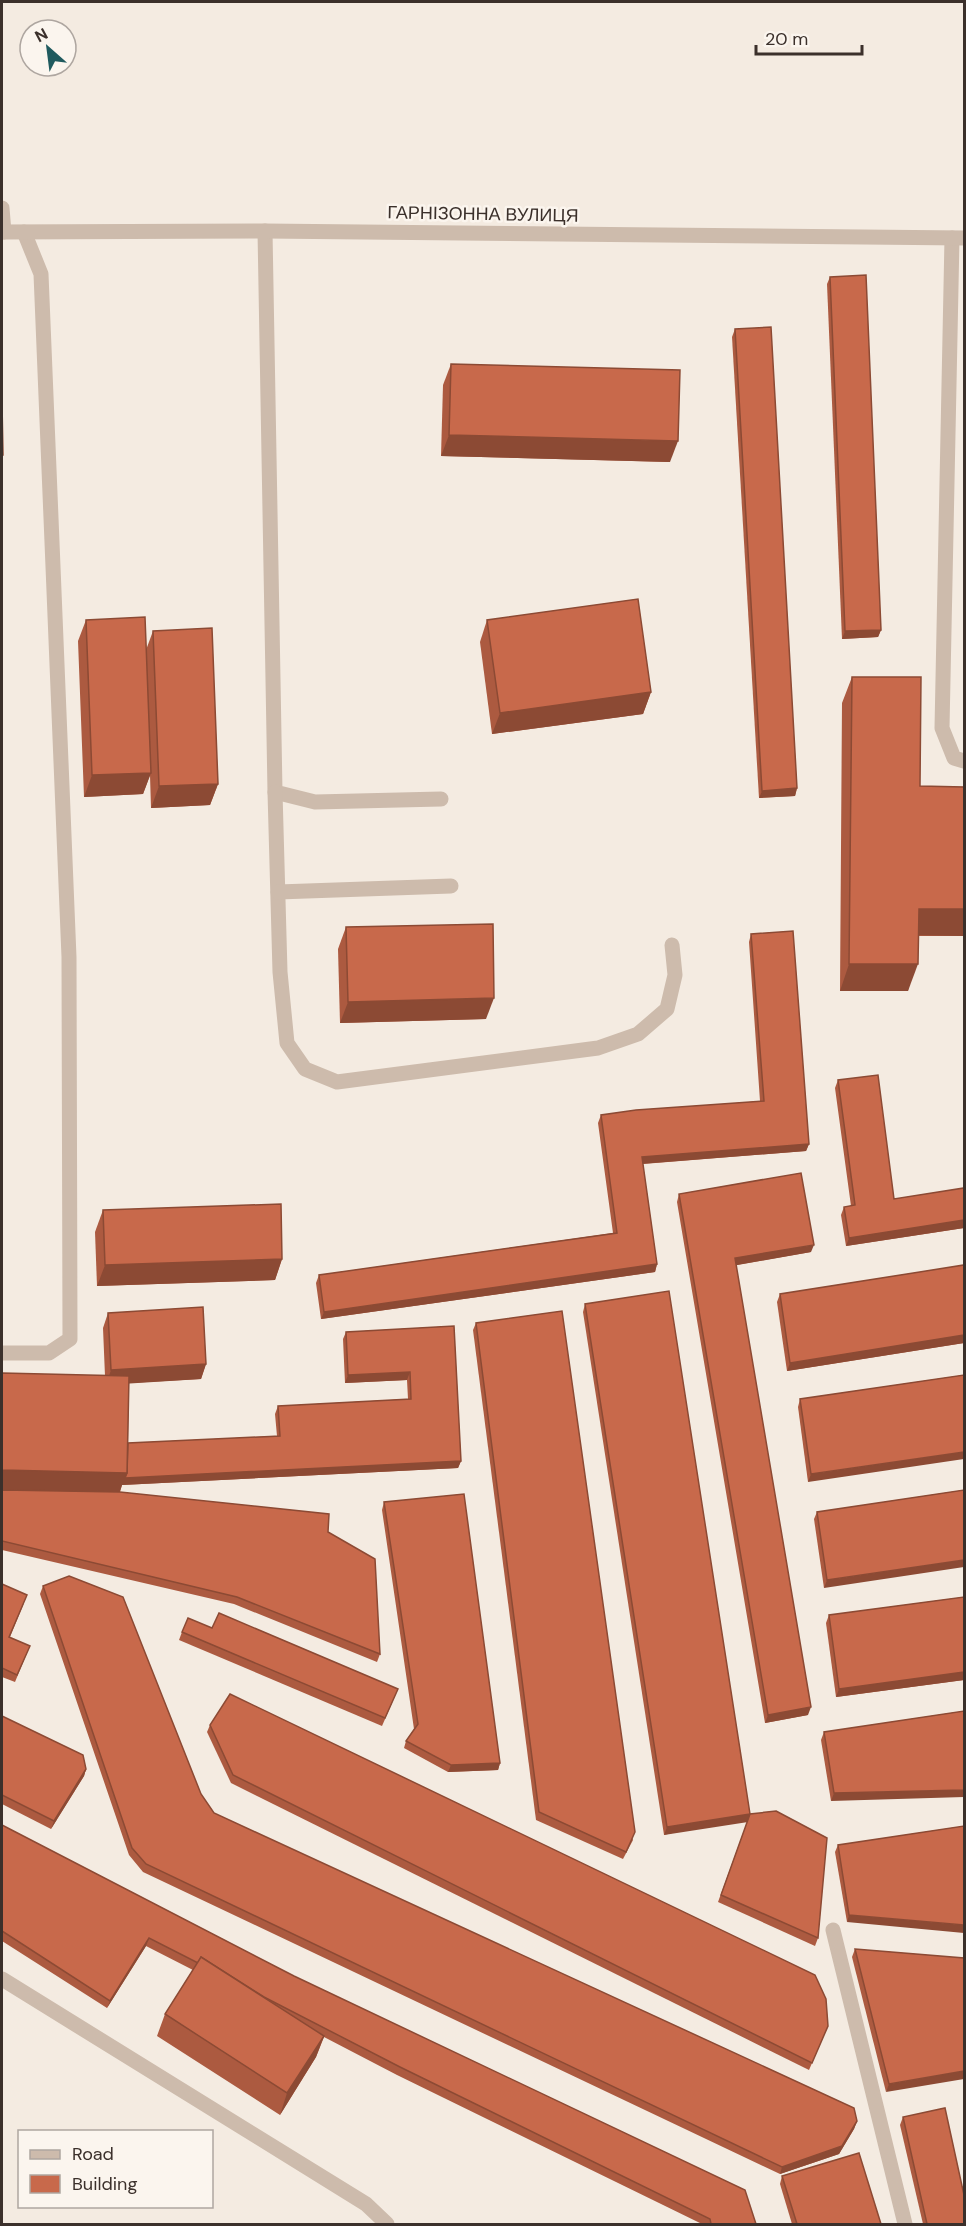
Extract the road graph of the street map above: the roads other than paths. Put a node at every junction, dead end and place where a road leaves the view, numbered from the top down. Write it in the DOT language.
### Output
graph roads {
  1 [pos="2,208"];
  2 [pos="264,231"];
  3 [pos="3,232"];
  4 [pos="24,232"];
  5 [pos="958,238"];
  6 [pos="964,761"];
  7 [pos="275,792"];
  8 [pos="441,799"];
  9 [pos="451,886"];
  10 [pos="278,892"];
  11 [pos="672,945"];
  12 [pos="2,1353"];
  13 [pos="833,1930"];
  14 [pos="2,1979"];
  15 [pos="387,2224"];
  16 [pos="905,2224"];
  1 -- 3 [label="street"];
  2 -- 4 [label="street, ГАРНІЗОННА ВУЛИЦЯ"];
  2 -- 5 [label="street, ГАРНІЗОННА ВУЛИЦЯ"];
  2 -- 7 [label="street"];
  3 -- 4 [label="street, ГАРНІЗОННА ВУЛИЦЯ"];
  4 -- 12 [label="street"];
  5 -- 6 [label="street"];
  7 -- 8 [label="street"];
  7 -- 10 [label="street"];
  9 -- 10 [label="street"];
  10 -- 11 [label="street"];
  13 -- 16 [label="street"];
  14 -- 15 [label="street"];
}
